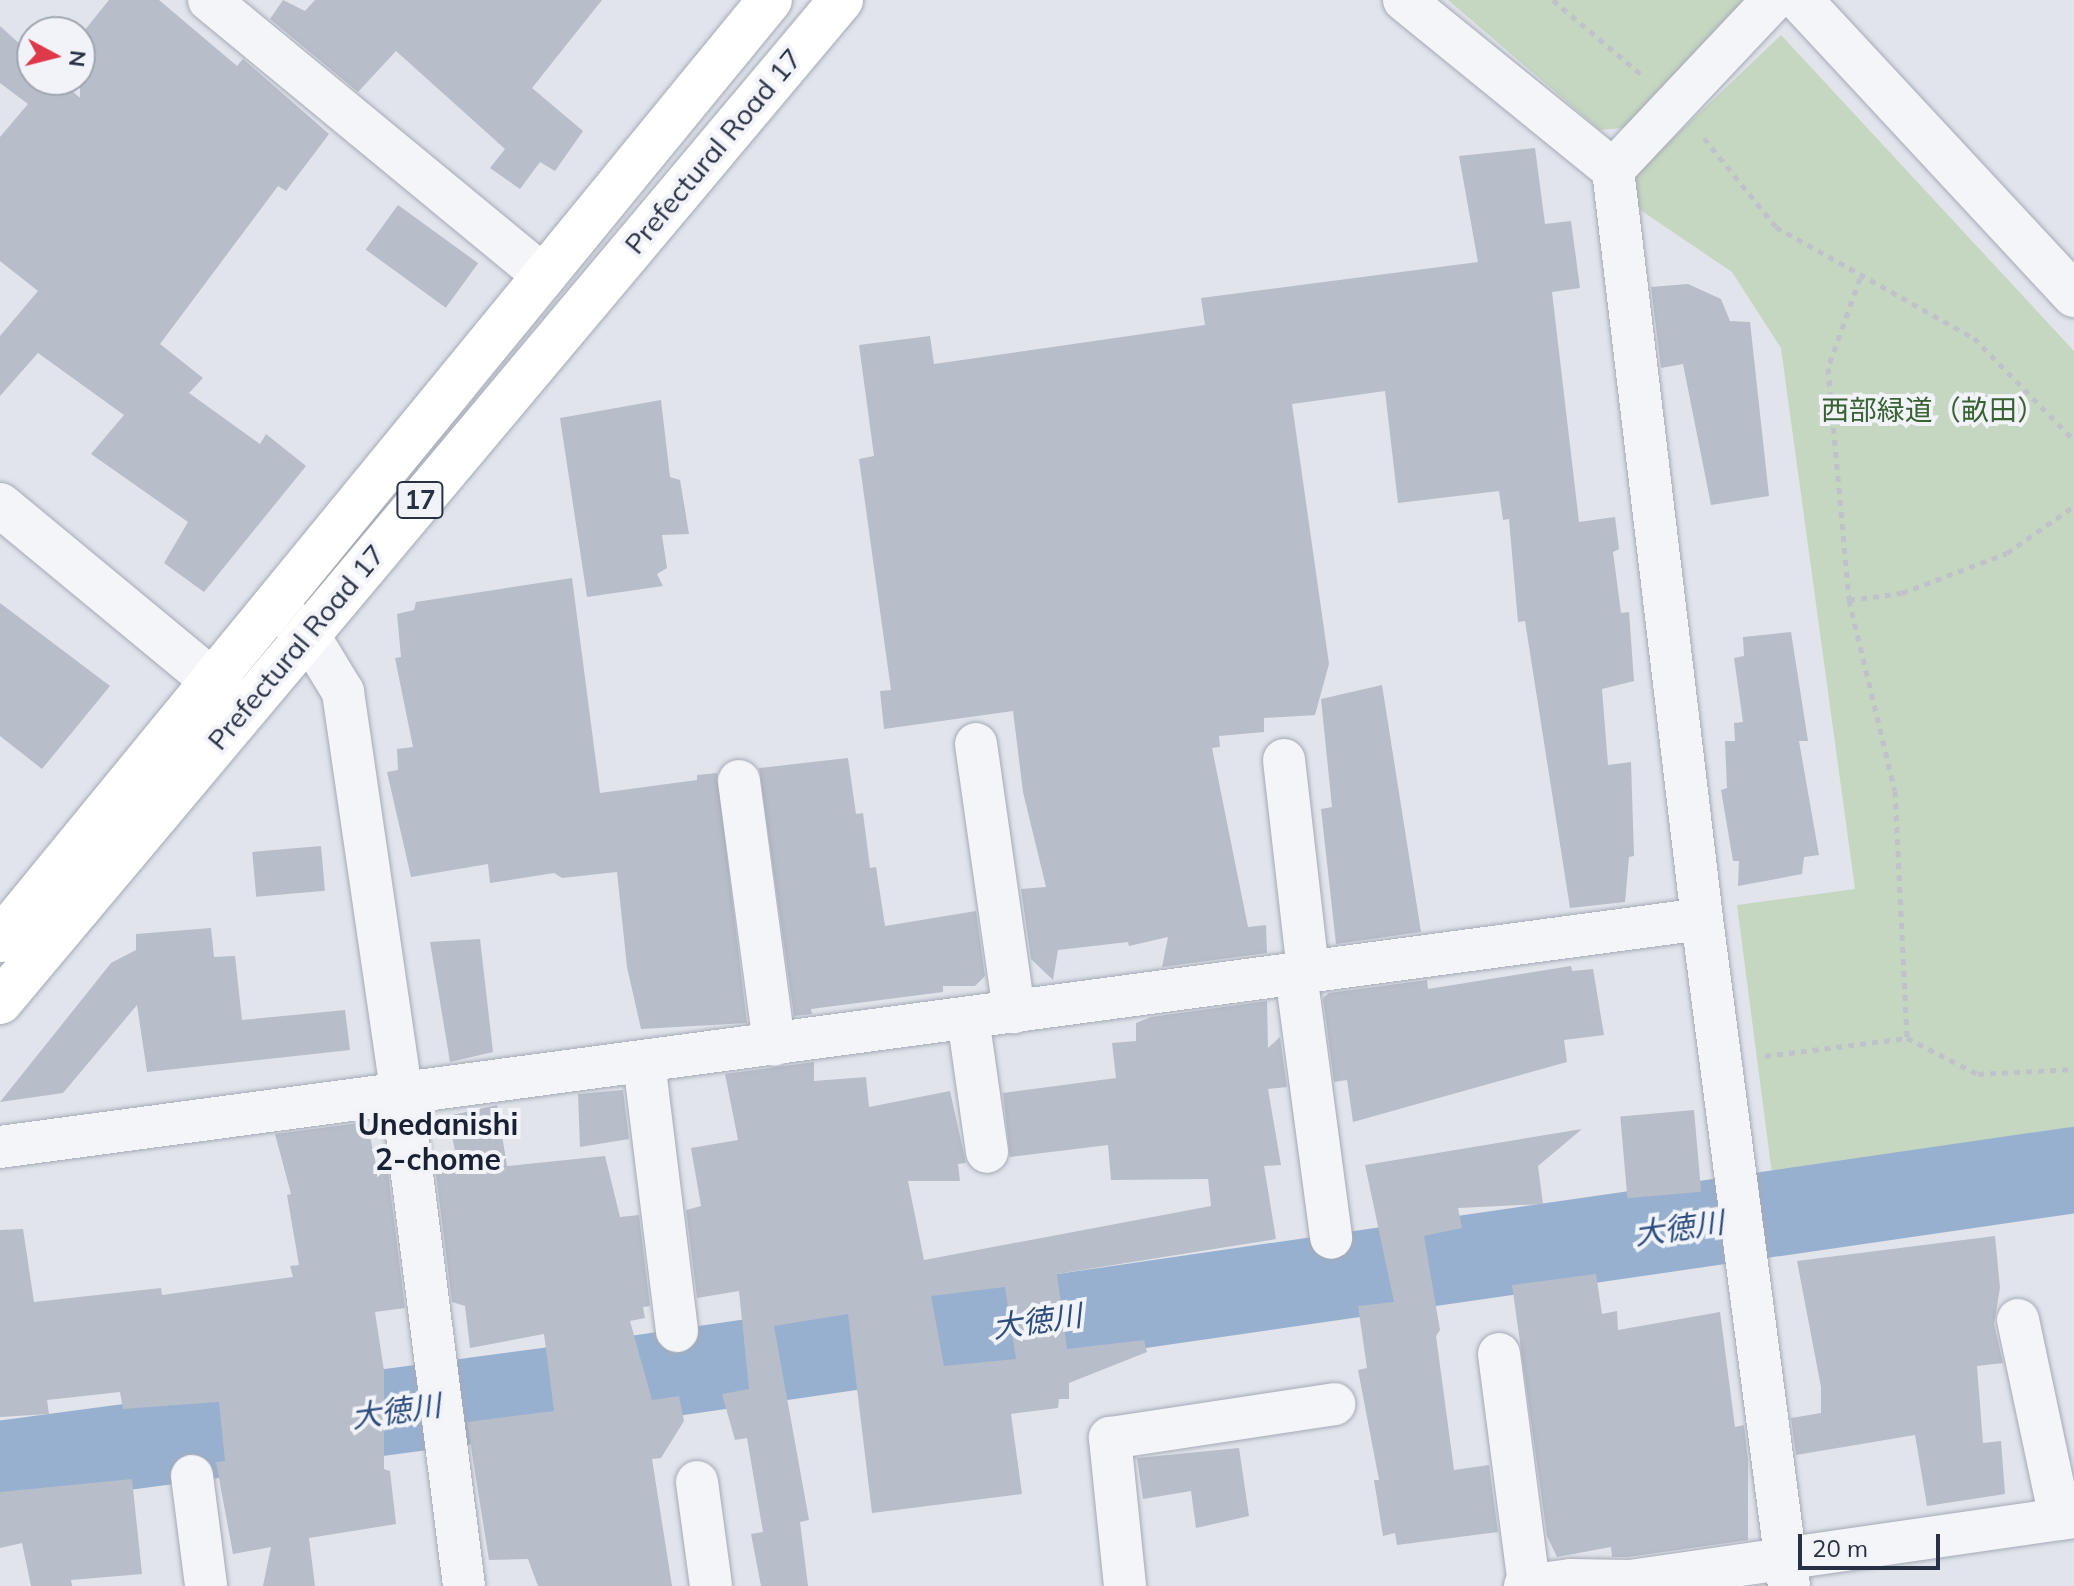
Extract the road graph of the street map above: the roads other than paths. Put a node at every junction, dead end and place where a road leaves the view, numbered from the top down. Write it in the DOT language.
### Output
graph roads {
  1 [pos="209,0"];
  2 [pos="770,0"];
  3 [pos="841,0"];
  4 [pos="1404,0"];
  5 [pos="1773,0"];
  6 [pos="1800,0"];
  7 [pos="1613,170"];
  8 [pos="545,277"];
  9 [pos="2074,295"];
  10 [pos="0,505"];
  11 [pos="276,608"];
  12 [pos="309,636"];
  13 [pos="229,694"];
  14 [pos="976,744"];
  15 [pos="1284,760"];
  16 [pos="739,781"];
  17 [pos="1702,919"];
  18 [pos="0,940"];
  19 [pos="1302,973"];
  20 [pos="0,1002"];
  21 [pos="1014,1012"];
  22 [pos="968,1018"];
  23 [pos="774,1045"];
  24 [pos="644,1062"];
  25 [pos="402,1095"];
  26 [pos="0,1147"];
  27 [pos="987,1152"];
  28 [pos="1331,1238"];
  29 [pos="2018,1320"];
  30 [pos="677,1331"];
  31 [pos="1499,1354"];
  32 [pos="1334,1404"];
  33 [pos="192,1476"];
  34 [pos="697,1482"];
  35 [pos="2067,1518"];
  36 [pos="1787,1571"];
  37 [pos="206,1586"];
  38 [pos="464,1586"];
  39 [pos="711,1586"];
  40 [pos="1125,1586"];
  41 [pos="1527,1586"];
  1 -- 8 [label="street"];
  2 -- 8 [label="main road, Prefectural Road 17 / 17"];
  3 -- 12 [label="main road, Prefectural Road 17 / 17"];
  4 -- 7 [label="street"];
  5 -- 7 [label="street"];
  6 -- 9 [label="street"];
  7 -- 17 [label="street"];
  8 -- 11 [label="main road, Prefectural Road 17 / 17"];
  10 -- 13 [label="street"];
  11 -- 12 [label="street"];
  11 -- 13 [label="main road, Prefectural Road 17 / 17"];
  12 -- 13 [label="main road, Prefectural Road 17 / 17"];
  12 -- 25 [label="street"];
  13 -- 18 [label="main road, Prefectural Road 17 / 17"];
  13 -- 20 [label="main road, Prefectural Road 17 / 17"];
  14 -- 21 [label="street"];
  15 -- 19 [label="street"];
  16 -- 23 [label="street"];
  17 -- 19 [label="street"];
  17 -- 36 [label="street"];
  19 -- 21 [label="street"];
  19 -- 28 [label="street"];
  21 -- 22 [label="street"];
  22 -- 23 [label="street"];
  22 -- 27 [label="street"];
  23 -- 24 [label="street"];
  24 -- 25 [label="street"];
  24 -- 30 [label="street"];
  25 -- 26 [label="street"];
  25 -- 38 [label="street"];
  29 -- 35 [label="street"];
  31 -- 41 [label="street"];
  32 -- 40 [label="street"];
  33 -- 37 [label="street"];
  34 -- 39 [label="street"];
  35 -- 36 [label="street"];
  36 -- 41 [label="street"];
}
